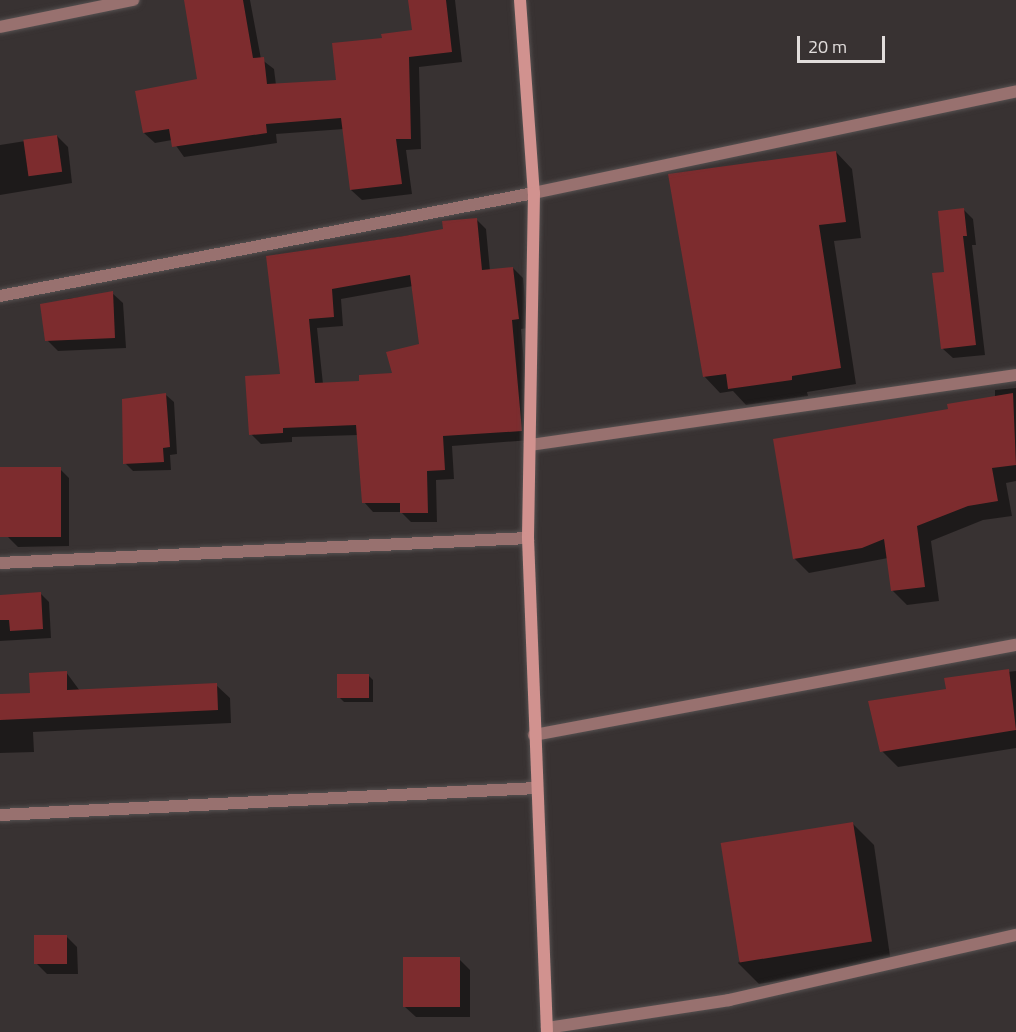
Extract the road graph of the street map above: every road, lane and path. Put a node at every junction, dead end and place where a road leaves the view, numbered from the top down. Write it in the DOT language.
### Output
graph roads {
  1 [pos="133,0"];
  2 [pos="520,0"];
  3 [pos="0,27"];
  4 [pos="1016,91"];
  5 [pos="534,193"];
  6 [pos="0,296"];
  7 [pos="1016,375"];
  8 [pos="530,445"];
  9 [pos="528,538"];
  10 [pos="0,563"];
  11 [pos="1016,645"];
  12 [pos="534,735"];
  13 [pos="536,788"];
  14 [pos="0,815"];
  15 [pos="1016,935"];
  16 [pos="547,1030"];
  1 -- 3 [label="street"];
  2 -- 5 [label="street"];
  4 -- 5 [label="street"];
  5 -- 6 [label="street"];
  5 -- 8 [label="street"];
  7 -- 8 [label="street"];
  8 -- 9 [label="street"];
  9 -- 10 [label="street"];
  9 -- 12 [label="street"];
  11 -- 12 [label="street"];
  12 -- 13 [label="street"];
  13 -- 14 [label="street"];
  13 -- 16 [label="street"];
  15 -- 16 [label="street"];
}
